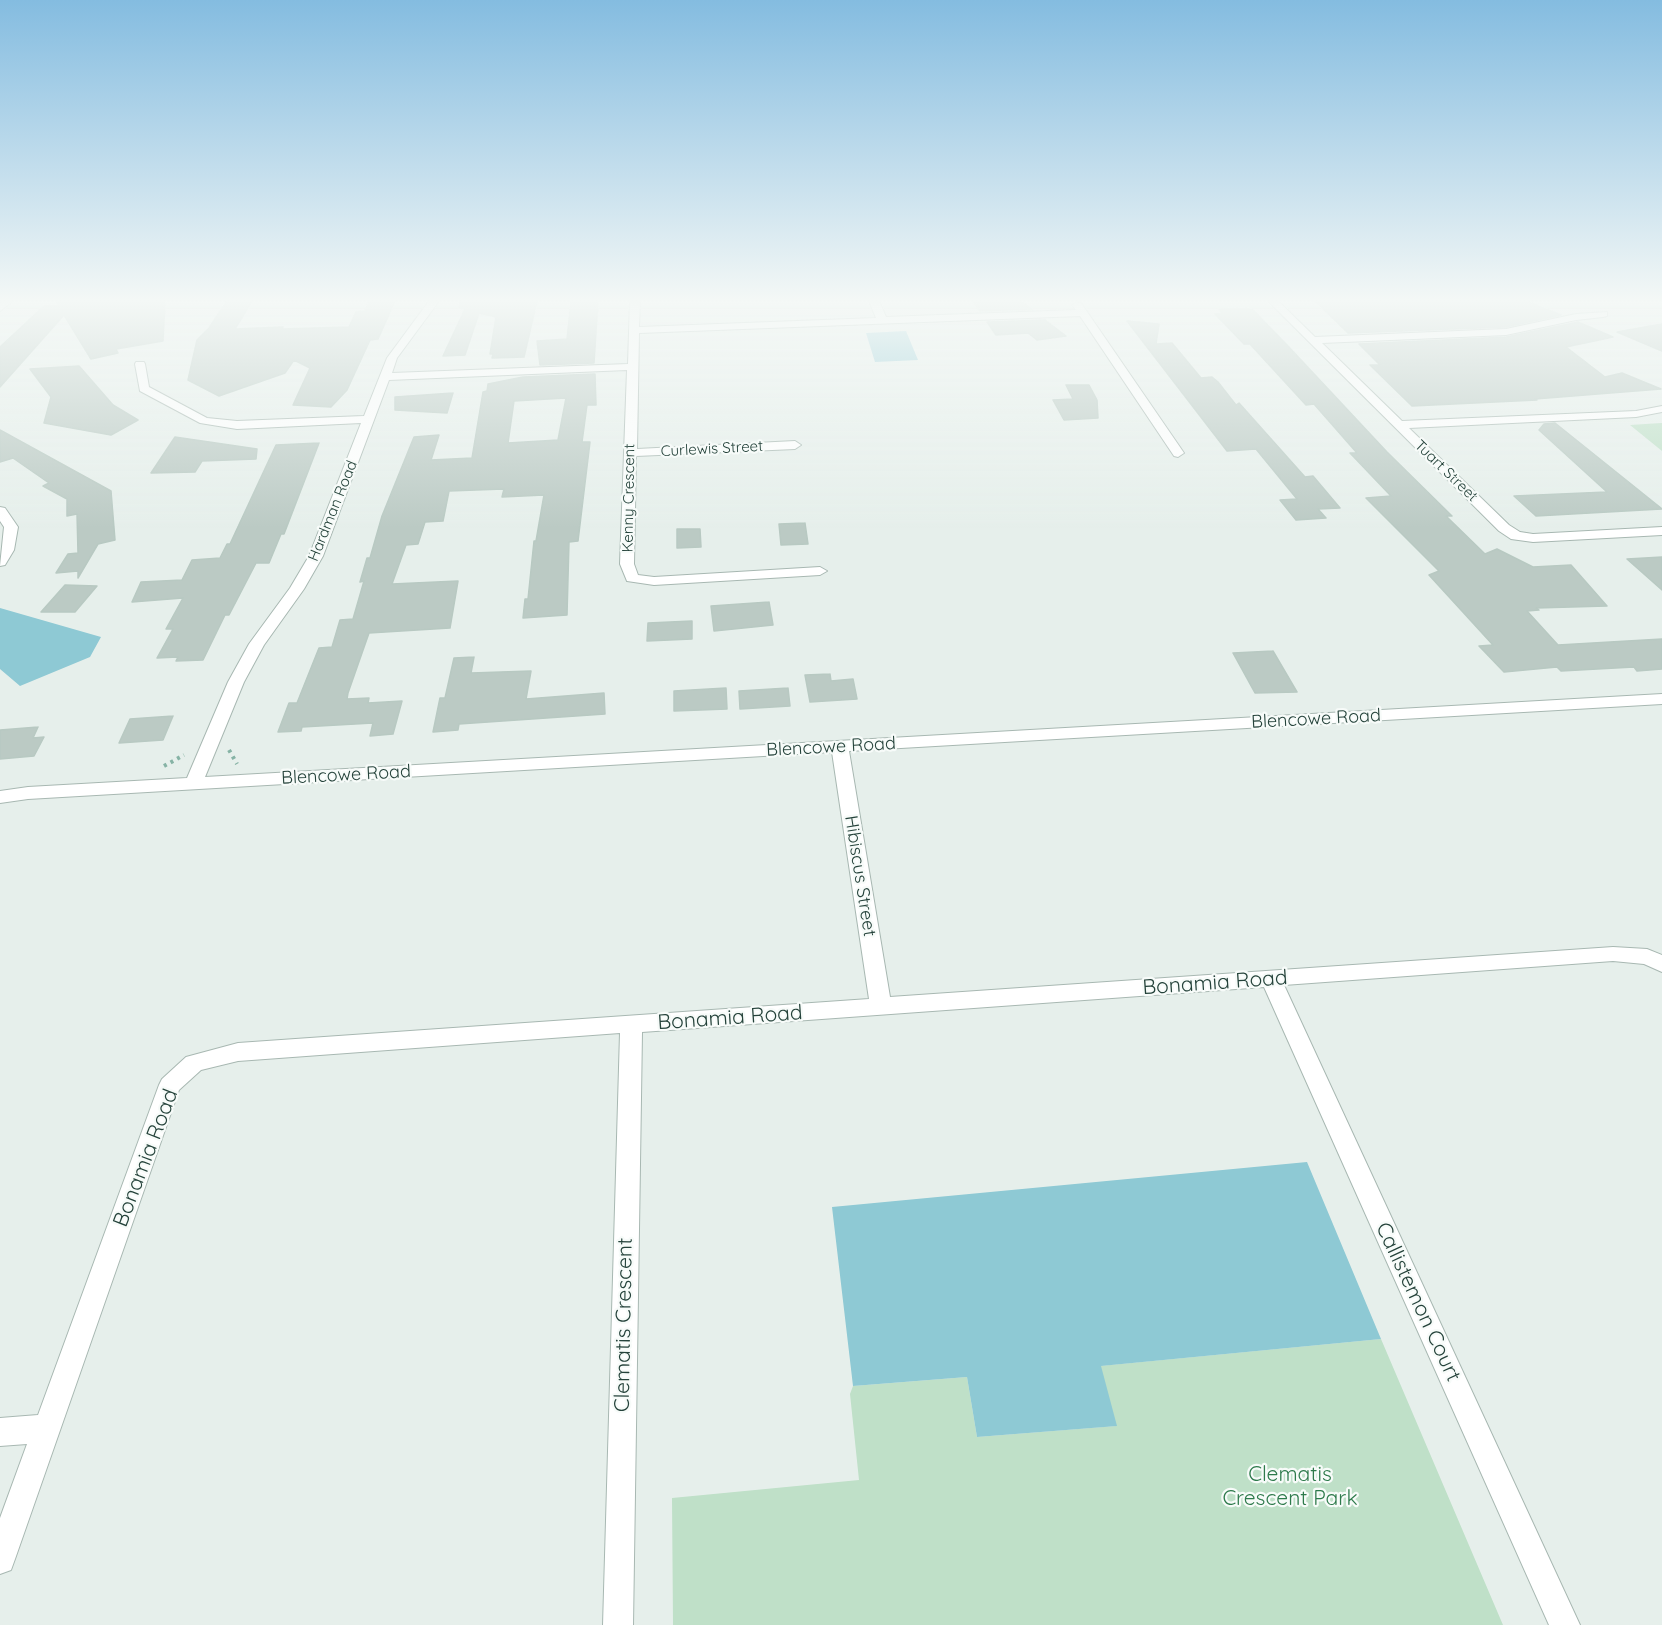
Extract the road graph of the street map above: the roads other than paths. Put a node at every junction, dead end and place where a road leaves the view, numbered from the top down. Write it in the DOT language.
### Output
graph roads {
  1 [pos="142,377"];
  2 [pos="384,377"];
  3 [pos="388,377"];
  4 [pos="632,377"];
  5 [pos="1126,377"];
  6 [pos="1350,377"];
  7 [pos="1662,410"];
  8 [pos="370,419"];
  9 [pos="1399,425"];
  10 [pos="795,445"];
  11 [pos="630,453"];
  12 [pos="1178,453"];
  13 [pos="0,511"];
  14 [pos="1662,531"];
  15 [pos="0,562"];
  16 [pos="820,571"];
  17 [pos="1662,699"];
  18 [pos="840,746"];
  19 [pos="194,783"];
  20 [pos="0,797"];
  21 [pos="1662,964"];
  22 [pos="1271,980"];
  23 [pos="881,1006"];
  24 [pos="632,1025"];
  25 [pos="48,1428"];
  26 [pos="0,1432"];
  27 [pos="0,1559"];
  28 [pos="618,1625"];
  29 [pos="1565,1625"];
  1 -- 8 [label="street"];
  2 -- 3 [label="street"];
  2 -- 8 [label="street, Hardman Road"];
  4 -- 11 [label="street, Kenny Crescent"];
  5 -- 12 [label="street"];
  6 -- 9 [label="street, Tuart Street"];
  7 -- 9 [label="street"];
  8 -- 19 [label="street, Hardman Road"];
  9 -- 14 [label="street, Tuart Street"];
  10 -- 11 [label="street, Curlewis Street"];
  11 -- 16 [label="street, Kenny Crescent"];
  13 -- 15 [label="street"];
  17 -- 18 [label="street, Blencowe Road"];
  18 -- 19 [label="street, Blencowe Road"];
  18 -- 23 [label="street, Hibiscus Street"];
  19 -- 20 [label="street, Blencowe Road"];
  21 -- 22 [label="street, Bonamia Road"];
  22 -- 23 [label="street, Bonamia Road"];
  22 -- 29 [label="street, Callistemon Court"];
  23 -- 24 [label="street, Bonamia Road"];
  24 -- 25 [label="street, Bonamia Road"];
  24 -- 28 [label="street, Clematis Crescent"];
  25 -- 26 [label="street"];
  25 -- 27 [label="street"];
}
